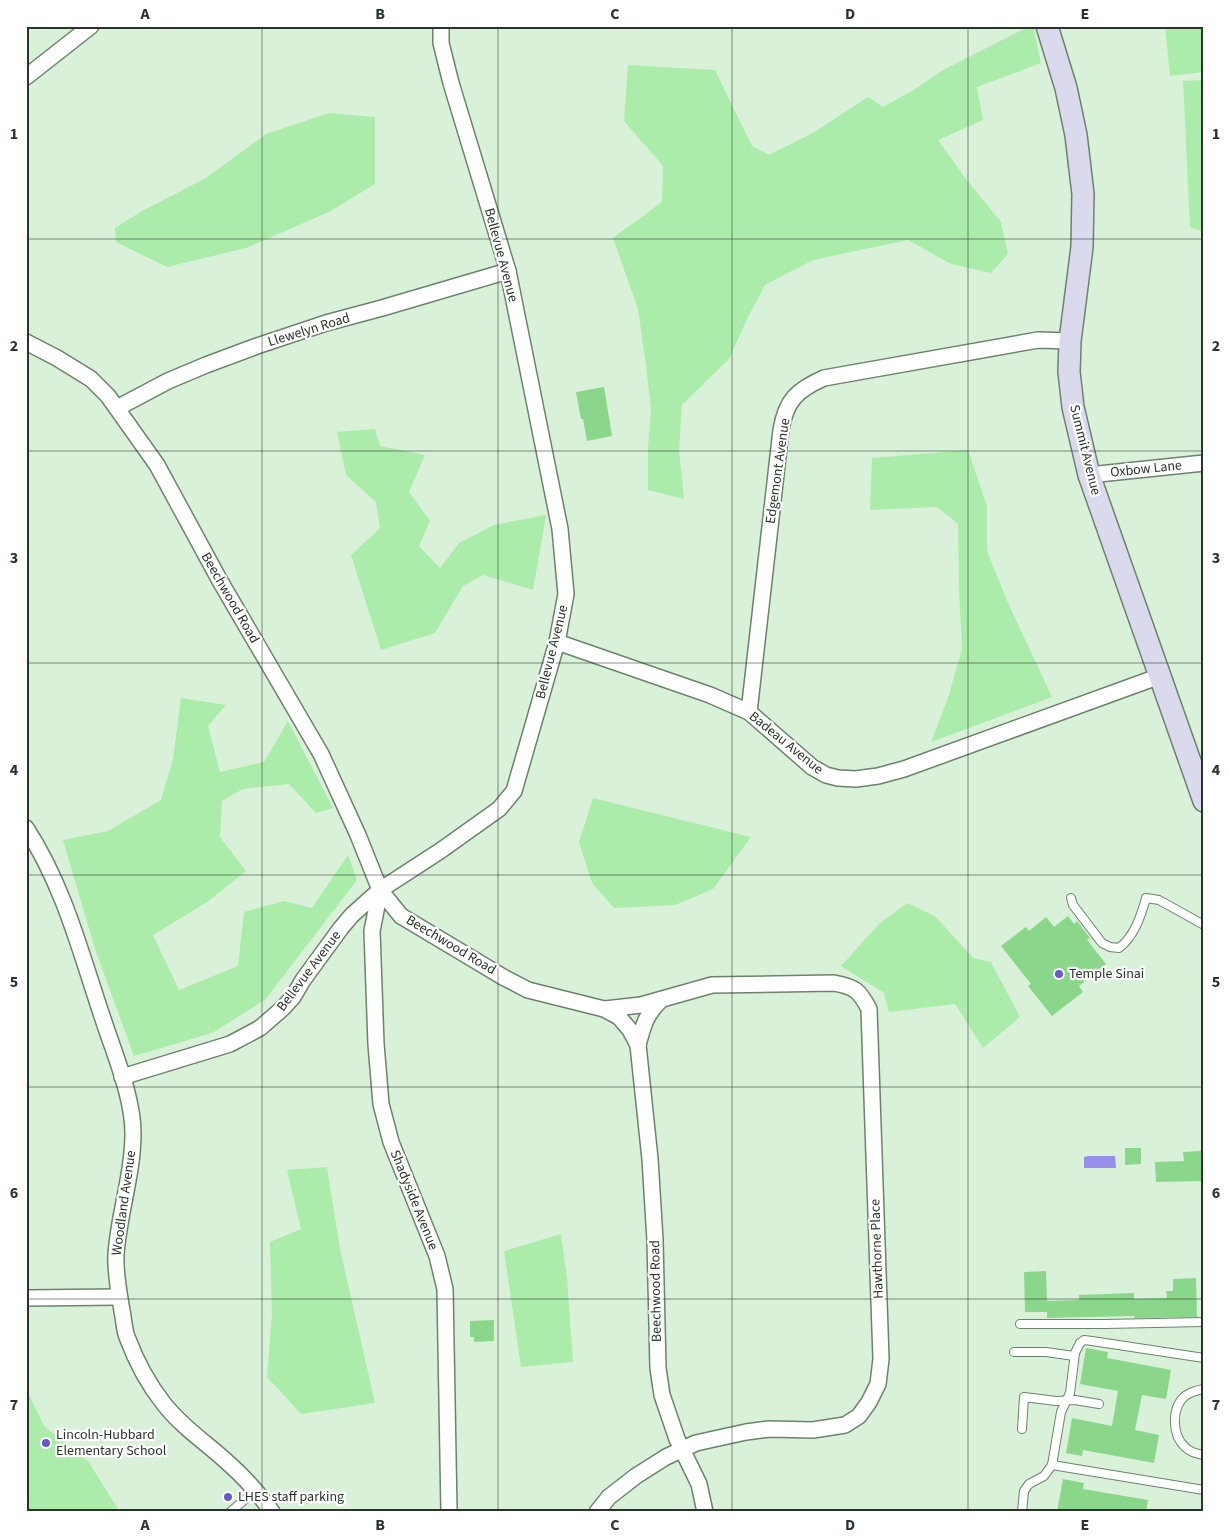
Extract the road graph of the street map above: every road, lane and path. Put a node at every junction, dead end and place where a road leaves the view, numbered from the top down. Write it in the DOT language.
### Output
graph roads {
  1 [pos="91,26"];
  2 [pos="441,26"];
  3 [pos="1047,26"];
  4 [pos="26,77"];
  5 [pos="508,271"];
  6 [pos="1070,341"];
  7 [pos="26,342"];
  8 [pos="117,408"];
  9 [pos="1204,463"];
  10 [pos="1089,474"];
  11 [pos="557,642"];
  12 [pos="1160,676"];
  13 [pos="749,712"];
  14 [pos="1204,801"];
  15 [pos="26,828"];
  16 [pos="380,890"];
  17 [pos="1071,898"];
  18 [pos="1204,925"];
  19 [pos="661,1000"];
  20 [pos="604,1010"];
  21 [pos="638,1045"];
  22 [pos="122,1077"];
  23 [pos="119,1296"];
  24 [pos="26,1298"];
  25 [pos="1204,1322"];
  26 [pos="1020,1324"];
  27 [pos="1014,1352"];
  28 [pos="1074,1356"];
  29 [pos="1204,1358"];
  30 [pos="1204,1389"];
  31 [pos="1067,1401"];
  32 [pos="1099,1404"];
  33 [pos="1022,1429"];
  34 [pos="682,1450"];
  35 [pos="1204,1455"];
  36 [pos="1052,1464"];
  37 [pos="1204,1490"];
  38 [pos="255,1491"];
  39 [pos="231,1511"];
  40 [pos="272,1512"];
  41 [pos="449,1512"];
  42 [pos="597,1512"];
  43 [pos="705,1512"];
  44 [pos="1022,1512"];
  1 -- 4 [label="street"];
  2 -- 5 [label="street, Bellevue Avenue"];
  3 -- 6 [label="street, Summit Avenue"];
  5 -- 8 [label="street, Llewelyn Road"];
  5 -- 11 [label="street, Bellevue Avenue"];
  6 -- 10 [label="street, Summit Avenue"];
  6 -- 13 [label="street, Edgemont Avenue"];
  7 -- 8 [label="street, Beechwood Road"];
  8 -- 16 [label="street, Beechwood Road"];
  9 -- 10 [label="street, Oxbow Lane"];
  10 -- 12 [label="street, Summit Avenue"];
  11 -- 13 [label="street, Badeau Avenue"];
  11 -- 16 [label="street, Bellevue Avenue"];
  12 -- 13 [label="street, Badeau Avenue"];
  12 -- 14 [label="street, Summit Avenue"];
  15 -- 22 [label="street, Woodland Avenue"];
  16 -- 20 [label="street, Beechwood Road"];
  16 -- 22 [label="street, Bellevue Avenue"];
  16 -- 41 [label="street, Shadyside Avenue"];
  17 -- 18 [label="lane"];
  19 -- 20 [label="street, Hawthorne Place"];
  19 -- 21 [label="street"];
  19 -- 34 [label="street, Hawthorne Place"];
  20 -- 21 [label="street, Beechwood Road"];
  21 -- 34 [label="street, Beechwood Road"];
  22 -- 23 [label="street, Woodland Avenue"];
  23 -- 24 [label="street"];
  23 -- 38 [label="street, Woodland Avenue"];
  25 -- 26 [label="lane"];
  27 -- 28 [label="lane"];
  28 -- 29 [label="lane"];
  28 -- 31 [label="lane"];
  30 -- 35 [label="lane"];
  31 -- 32 [label="lane"];
  31 -- 33 [label="lane"];
  31 -- 36 [label="lane"];
  34 -- 42 [label="street, Hawthorne Place"];
  34 -- 43 [label="street, Beechwood Road"];
  36 -- 37 [label="lane"];
  36 -- 44 [label="lane"];
  38 -- 39 [label="lane"];
  38 -- 40 [label="street, Woodland Avenue"];
}
